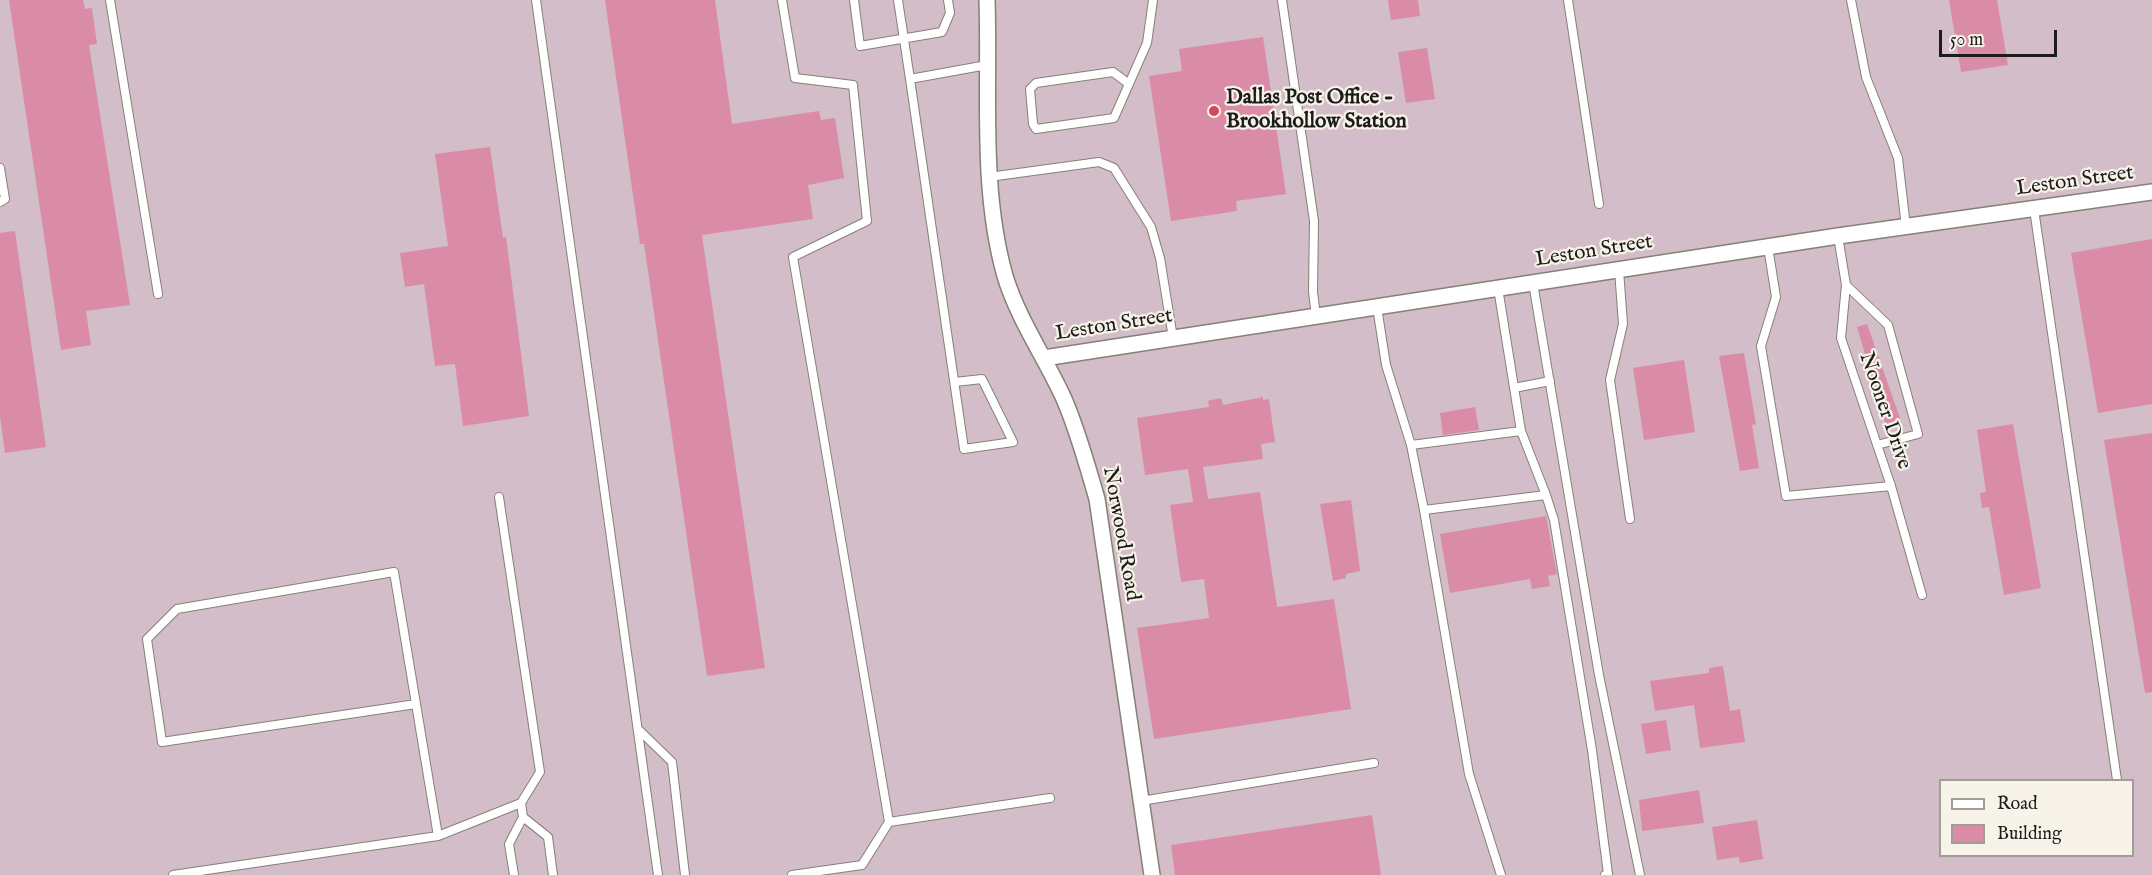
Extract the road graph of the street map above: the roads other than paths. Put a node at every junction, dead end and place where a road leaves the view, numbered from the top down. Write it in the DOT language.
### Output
graph roads {
  1 [pos="110,0"];
  2 [pos="536,0"];
  3 [pos="782,0"];
  4 [pos="854,0"];
  5 [pos="898,0"];
  6 [pos="948,0"];
  7 [pos="987,0"];
  8 [pos="1153,0"];
  9 [pos="1282,0"];
  10 [pos="1568,0"];
  11 [pos="1851,0"];
  12 [pos="904,39"];
  13 [pos="987,65"];
  14 [pos="910,79"];
  15 [pos="1129,84"];
  16 [pos="0,168"];
  17 [pos="989,177"];
  18 [pos="2152,192"];
  19 [pos="0,202"];
  20 [pos="1599,204"];
  21 [pos="2034,209"];
  22 [pos="1906,227"];
  23 [pos="1838,236"];
  24 [pos="1768,247"];
  25 [pos="1619,270"];
  26 [pos="1533,283"];
  27 [pos="1846,285"];
  28 [pos="1498,288"];
  29 [pos="158,294"];
  30 [pos="1377,307"];
  31 [pos="1316,316"];
  32 [pos="1173,338"];
  33 [pos="1044,358"];
  34 [pos="1550,381"];
  35 [pos="955,382"];
  36 [pos="1514,388"];
  37 [pos="1521,431"];
  38 [pos="1411,446"];
  39 [pos="1877,446"];
  40 [pos="1891,486"];
  41 [pos="1545,495"];
  42 [pos="499,497"];
  43 [pos="1424,510"];
  44 [pos="1630,519"];
  45 [pos="1922,595"];
  46 [pos="416,704"];
  47 [pos="638,729"];
  48 [pos="1374,763"];
  49 [pos="2117,779"];
  50 [pos="1050,798"];
  51 [pos="1141,801"];
  52 [pos="521,803"];
  53 [pos="523,817"];
  54 [pos="889,822"];
  55 [pos="438,836"];
  56 [pos="173,875"];
  57 [pos="514,875"];
  58 [pos="553,875"];
  59 [pos="658,875"];
  60 [pos="685,875"];
  61 [pos="792,875"];
  62 [pos="1152,875"];
  63 [pos="1502,875"];
  64 [pos="1605,875"];
  65 [pos="1640,875"];
  1 -- 29 [label="lane"];
  2 -- 47 [label="lane"];
  3 -- 54 [label="lane"];
  4 -- 12 [label="lane"];
  5 -- 12 [label="lane"];
  6 -- 12 [label="lane"];
  7 -- 13 [label="street, Norwood Road"];
  8 -- 15 [label="lane"];
  9 -- 31 [label="lane"];
  10 -- 20 [label="lane"];
  11 -- 22 [label="lane"];
  12 -- 14 [label="lane"];
  13 -- 14 [label="lane"];
  13 -- 17 [label="street, Norwood Road"];
  14 -- 35 [label="lane"];
  15 -- 15 [label="lane"];
  16 -- 19 [label="lane"];
  17 -- 32 [label="lane"];
  17 -- 33 [label="street, Norwood Road"];
  18 -- 21 [label="street, Leston Street"];
  21 -- 22 [label="street, Leston Street"];
  21 -- 49 [label="lane"];
  22 -- 23 [label="street, Leston Street"];
  23 -- 24 [label="street, Leston Street"];
  23 -- 27 [label="lane, Nooner Drive"];
  24 -- 25 [label="street, Leston Street"];
  24 -- 40 [label="lane"];
  25 -- 26 [label="street, Leston Street"];
  25 -- 44 [label="lane"];
  26 -- 28 [label="street, Leston Street"];
  26 -- 34 [label="lane"];
  27 -- 39 [label="lane, Nooner Drive"];
  27 -- 39 [label="lane"];
  28 -- 30 [label="street, Leston Street"];
  28 -- 36 [label="lane"];
  30 -- 31 [label="street, Leston Street"];
  30 -- 38 [label="lane"];
  31 -- 32 [label="street, Leston Street"];
  32 -- 33 [label="street, Leston Street"];
  33 -- 51 [label="street, Norwood Road"];
  34 -- 36 [label="lane"];
  34 -- 65 [label="lane"];
  35 -- 35 [label="lane"];
  36 -- 37 [label="lane"];
  37 -- 38 [label="lane"];
  37 -- 41 [label="lane"];
  38 -- 43 [label="lane"];
  39 -- 40 [label="lane, Nooner Drive"];
  40 -- 45 [label="lane, Nooner Drive"];
  41 -- 43 [label="lane"];
  41 -- 64 [label="lane"];
  42 -- 52 [label="lane"];
  43 -- 63 [label="lane"];
  46 -- 46 [label="lane"];
  46 -- 55 [label="lane"];
  47 -- 59 [label="lane"];
  47 -- 60 [label="lane"];
  48 -- 51 [label="lane"];
  50 -- 54 [label="lane"];
  51 -- 62 [label="street, Norwood Road"];
  52 -- 53 [label="lane"];
  52 -- 55 [label="lane"];
  53 -- 57 [label="lane"];
  53 -- 58 [label="lane"];
  54 -- 61 [label="lane"];
  55 -- 56 [label="lane"];
}
